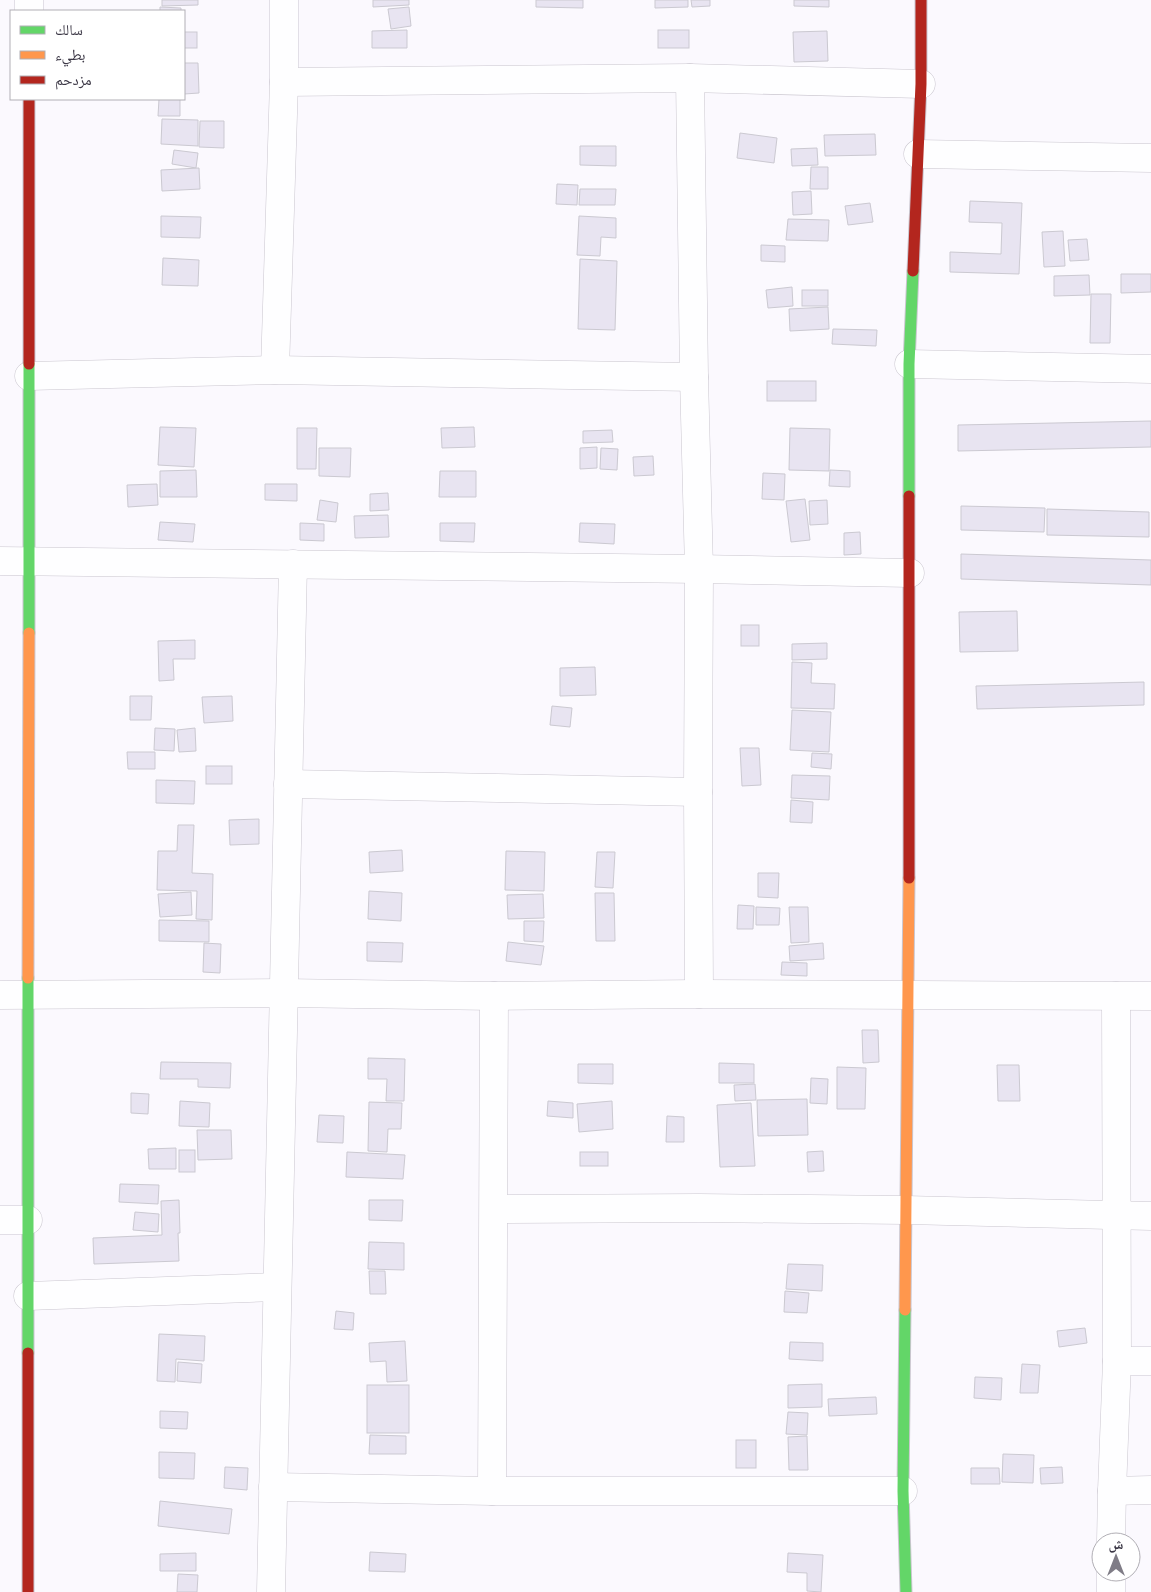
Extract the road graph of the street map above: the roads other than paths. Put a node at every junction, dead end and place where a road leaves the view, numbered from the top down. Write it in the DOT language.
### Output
graph roads {
  1 [pos="284,0"];
  2 [pos="922,0"];
  3 [pos="690,78"];
  4 [pos="284,82"];
  5 [pos="921,84"];
  6 [pos="29,100"];
  7 [pos="918,154"];
  8 [pos="1151,158"];
  9 [pos="909,364"];
  10 [pos="1151,369"];
  11 [pos="275,370"];
  12 [pos="29,376"];
  13 [pos="694,377"];
  14 [pos="0,561"];
  15 [pos="29,561"];
  16 [pos="293,564"];
  17 [pos="699,569"];
  18 [pos="910,574"];
  19 [pos="288,784"];
  20 [pos="698,792"];
  21 [pos="284,993"];
  22 [pos="699,994"];
  23 [pos="909,994"];
  24 [pos="0,995"];
  25 [pos="28,995"];
  26 [pos="494,996"];
  27 [pos="1116,996"];
  28 [pos="1151,996"];
  29 [pos="494,1209"];
  30 [pos="906,1210"];
  31 [pos="1115,1216"];
  32 [pos="1151,1216"];
  33 [pos="0,1220"];
  34 [pos="28,1220"];
  35 [pos="277,1288"];
  36 [pos="28,1296"];
  37 [pos="1117,1360"];
  38 [pos="1151,1360"];
  39 [pos="273,1488"];
  40 [pos="1151,1490"];
  41 [pos="492,1491"];
  42 [pos="903,1491"];
  43 [pos="1112,1491"];
  44 [pos="1112,1532"];
  45 [pos="28,1592"];
  46 [pos="271,1592"];
  47 [pos="906,1592"];
  1 -- 4 [label="street"];
  2 -- 5 [label="street"];
  3 -- 4 [label="street"];
  3 -- 5 [label="street"];
  3 -- 13 [label="street"];
  4 -- 11 [label="street"];
  5 -- 7 [label="street"];
  6 -- 12 [label="street"];
  7 -- 8 [label="street"];
  7 -- 9 [label="street"];
  9 -- 10 [label="street"];
  9 -- 18 [label="street"];
  11 -- 12 [label="street"];
  11 -- 13 [label="street"];
  12 -- 15 [label="street"];
  13 -- 17 [label="street"];
  14 -- 15 [label="street"];
  15 -- 16 [label="street"];
  15 -- 25 [label="street"];
  16 -- 17 [label="street"];
  16 -- 19 [label="street"];
  17 -- 18 [label="street"];
  17 -- 20 [label="street"];
  18 -- 23 [label="street"];
  19 -- 20 [label="street"];
  19 -- 21 [label="street"];
  20 -- 22 [label="street"];
  21 -- 25 [label="street"];
  21 -- 26 [label="street"];
  21 -- 35 [label="street"];
  22 -- 23 [label="street"];
  22 -- 26 [label="street"];
  23 -- 27 [label="street"];
  23 -- 30 [label="street"];
  24 -- 25 [label="street"];
  25 -- 34 [label="street"];
  26 -- 29 [label="street"];
  27 -- 28 [label="street"];
  27 -- 31 [label="street"];
  29 -- 30 [label="street"];
  29 -- 41 [label="street"];
  30 -- 31 [label="street"];
  30 -- 42 [label="street"];
  31 -- 32 [label="street"];
  31 -- 37 [label="street"];
  33 -- 34 [label="street"];
  34 -- 36 [label="street"];
  35 -- 36 [label="street"];
  35 -- 39 [label="street"];
  36 -- 45 [label="street"];
  37 -- 38 [label="street"];
  37 -- 43 [label="street"];
  39 -- 41 [label="street"];
  39 -- 46 [label="street"];
  40 -- 43 [label="street"];
  41 -- 42 [label="street"];
  42 -- 47 [label="street"];
  43 -- 44 [label="street"];
}
